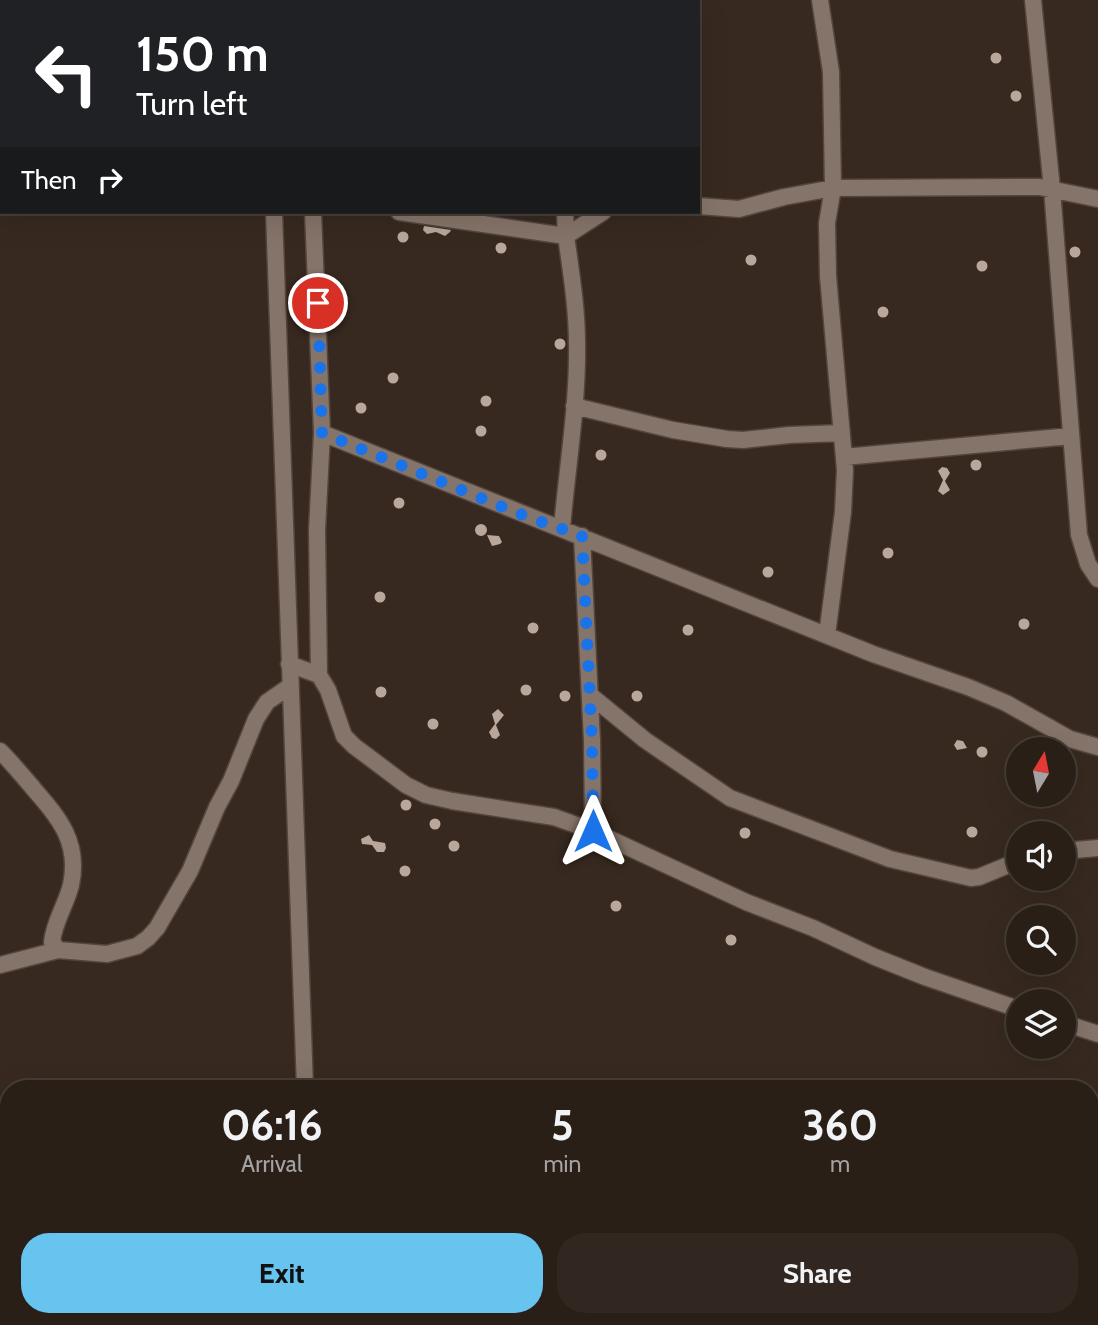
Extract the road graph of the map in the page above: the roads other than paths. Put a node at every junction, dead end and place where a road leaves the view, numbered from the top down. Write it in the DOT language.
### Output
graph roads {
  1 [pos="820,0"];
  2 [pos="1033,0"];
  3 [pos="833,188"];
  4 [pos="1052,189"];
  5 [pos="1098,199"];
  6 [pos="700,206"];
  7 [pos="274,214"];
  8 [pos="313,214"];
  9 [pos="413,214"];
  10 [pos="565,214"];
  11 [pos="600,214"];
  12 [pos="566,236"];
  13 [pos="573,406"];
  14 [pos="322,433"];
  15 [pos="841,433"];
  16 [pos="1071,436"];
  17 [pos="844,457"];
  18 [pos="562,528"];
  19 [pos="582,536"];
  20 [pos="1098,579"];
  21 [pos="827,635"];
  22 [pos="289,664"];
  23 [pos="318,675"];
  24 [pos="290,686"];
  25 [pos="590,695"];
  26 [pos="1098,747"];
  27 [pos="0,751"];
  28 [pos="593,831"];
  29 [pos="1098,848"];
  30 [pos="1076,850"];
  31 [pos="1006,866"];
  32 [pos="58,950"];
  33 [pos="0,965"];
  34 [pos="1006,1005"];
  35 [pos="1076,1027"];
  36 [pos="1098,1034"];
  37 [pos="305,1080"];
  1 -- 3 [label="street"];
  2 -- 4 [label="street"];
  3 -- 4 [label="street"];
  3 -- 6 [label="street"];
  3 -- 15 [label="street"];
  4 -- 5 [label="street"];
  4 -- 16 [label="street"];
  7 -- 22 [label="street"];
  8 -- 14 [label="street"];
  9 -- 12 [label="street"];
  10 -- 12 [label="street"];
  11 -- 12 [label="street"];
  12 -- 13 [label="street"];
  13 -- 15 [label="street"];
  13 -- 18 [label="street"];
  14 -- 18 [label="street"];
  14 -- 23 [label="street"];
  15 -- 17 [label="street"];
  16 -- 17 [label="street"];
  16 -- 20 [label="street"];
  17 -- 21 [label="street"];
  18 -- 19 [label="street"];
  19 -- 21 [label="street"];
  19 -- 25 [label="street"];
  21 -- 26 [label="street"];
  22 -- 23 [label="street"];
  22 -- 24 [label="street"];
  23 -- 28 [label="street"];
  24 -- 32 [label="street"];
  24 -- 37 [label="street"];
  25 -- 28 [label="street"];
  25 -- 31 [label="street"];
  27 -- 32 [label="street"];
  28 -- 34 [label="street"];
  29 -- 30 [label="street"];
  32 -- 33 [label="street"];
  35 -- 36 [label="street"];
}
